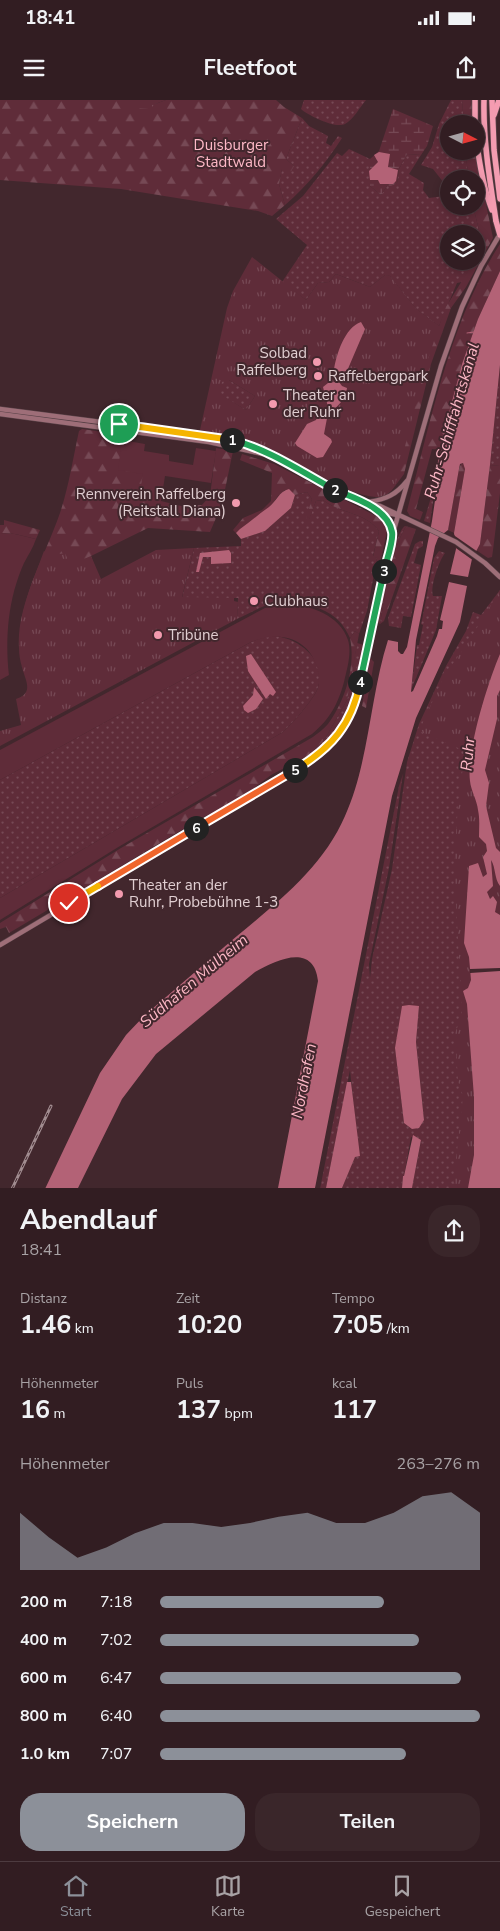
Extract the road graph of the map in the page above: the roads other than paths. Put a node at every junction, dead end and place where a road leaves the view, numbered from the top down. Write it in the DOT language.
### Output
graph roads {
  1 [pos="475,100"];
  2 [pos="484,100"];
  3 [pos="492,100"];
  4 [pos="498,100"];
  5 [pos="475,115"];
  6 [pos="492,120"];
  7 [pos="479,160"];
  8 [pos="500,199"];
  9 [pos="496,221"];
  10 [pos="500,234"];
  11 [pos="0,409"];
  12 [pos="0,414"];
  13 [pos="267,454"];
  14 [pos="409,478"];
  15 [pos="365,503"];
  16 [pos="377,510"];
  17 [pos="398,516"];
  18 [pos="393,533"];
  19 [pos="500,577"];
  20 [pos="0,945"];
  1 -- 5 [label="highway"];
  2 -- 9 [label="highway"];
  3 -- 6 [label="highway"];
  4 -- 6 [label="highway"];
  6 -- 8 [label="highway"];
  7 -- 9 [label="highway"];
  9 -- 10 [label="highway, bridge"];
  10 -- 14 [label="main road"];
  11 -- 13 [label="main road"];
  12 -- 13 [label="main road"];
  13 -- 15 [label="main road"];
  14 -- 15 [label="main road"];
  14 -- 17 [label="main road"];
  15 -- 16 [label="main road"];
  15 -- 17 [label="main road"];
  16 -- 17 [label="main road"];
  16 -- 18 [label="main road"];
  17 -- 18 [label="main road"];
  17 -- 19 [label="main road"];
  18 -- 20 [label="main road"];
}
